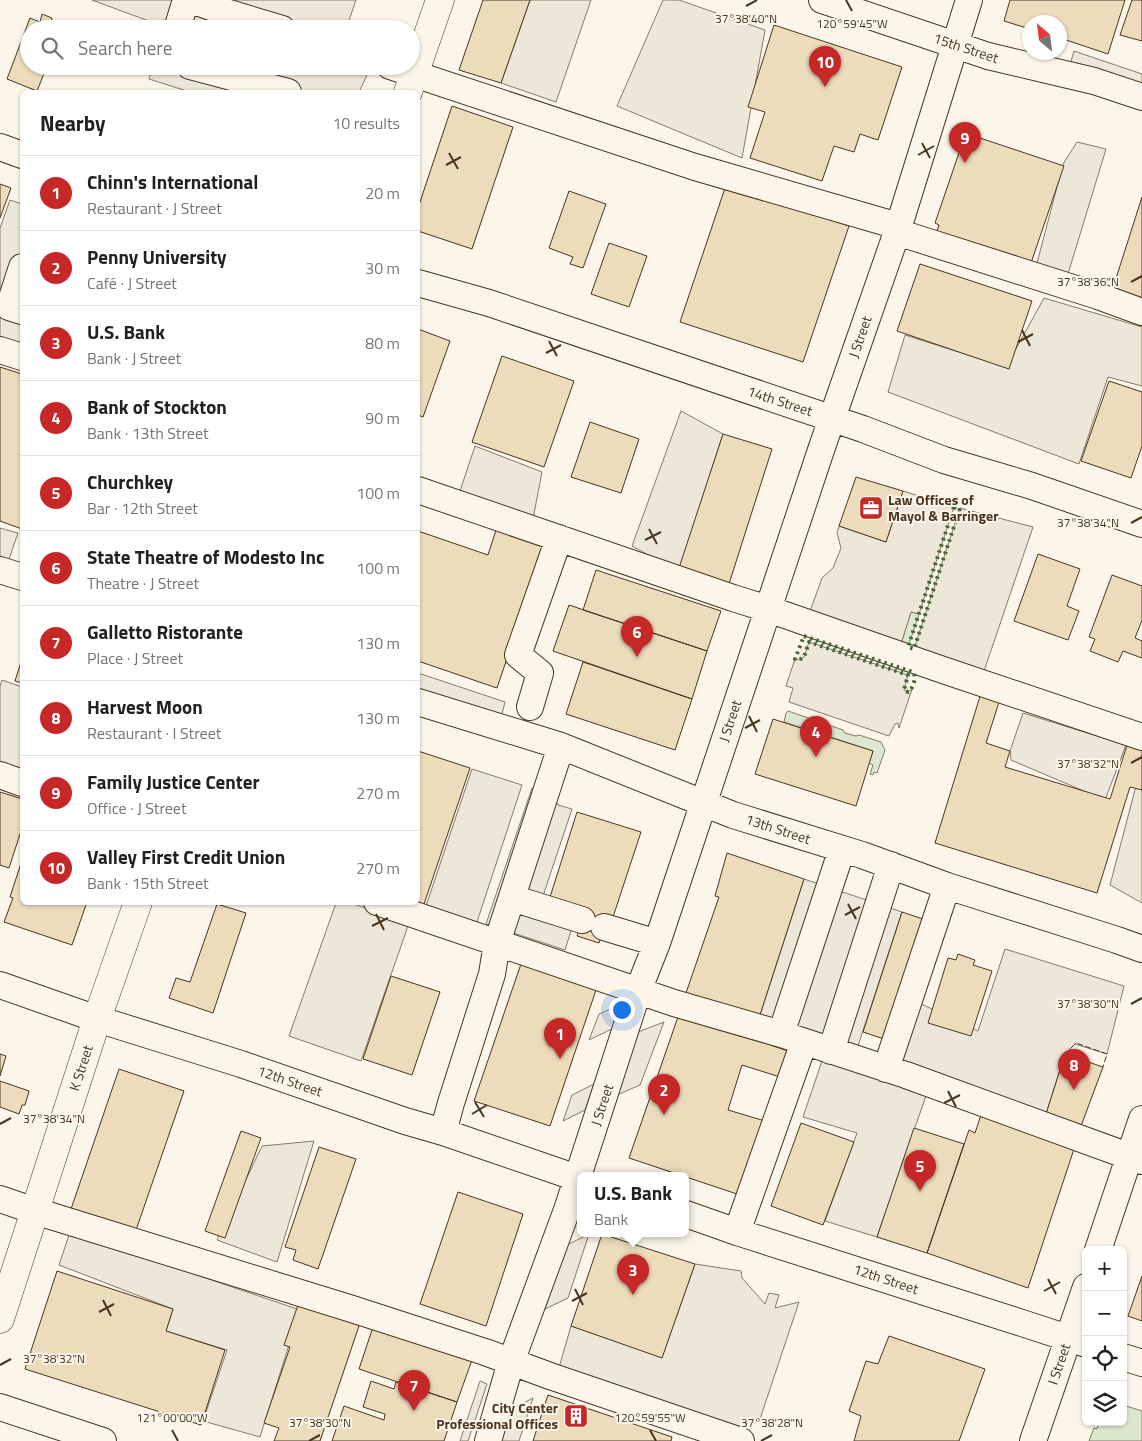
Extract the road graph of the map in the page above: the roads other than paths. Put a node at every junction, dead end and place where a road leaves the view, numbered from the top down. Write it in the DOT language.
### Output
graph roads {
  1 [pos="186,0"];
  2 [pos="192,0"];
  3 [pos="440,0"];
  4 [pos="822,0"];
  5 [pos="970,0"];
  6 [pos="180,20"];
  7 [pos="252,20"];
  8 [pos="420,43"];
  9 [pos="955,44"];
  10 [pos="224,75"];
  11 [pos="404,78"];
  12 [pos="280,90"];
  13 [pos="1142,97"];
  14 [pos="0,147"];
  15 [pos="20,153"];
  16 [pos="898,229"];
  17 [pos="20,274"];
  18 [pos="420,284"];
  19 [pos="20,310"];
  20 [pos="1142,312"];
  21 [pos="0,350"];
  22 [pos="20,357"];
  23 [pos="832,418"];
  24 [pos="420,491"];
  25 [pos="1142,524"];
  26 [pos="559,538"];
  27 [pos="0,570"];
  28 [pos="20,576"];
  29 [pos="768,609"];
  30 [pos="420,703"];
  31 [pos="530,706"];
  32 [pos="1142,737"];
  33 [pos="562,746"];
  34 [pos="0,775"];
  35 [pos="20,782"];
  36 [pos="703,802"];
  37 [pos="842,849"];
  38 [pos="891,865"];
  39 [pos="947,886"];
  40 [pos="512,898"];
  41 [pos="137,905"];
  42 [pos="386,905"];
  43 [pos="497,943"];
  44 [pos="657,943"];
  45 [pos="1142,949"];
  46 [pos="0,985"];
  47 [pos="638,990"];
  48 [pos="97,1019"];
  49 [pos="792,1038"];
  50 [pos="830,1051"];
  51 [pos="886,1069"];
  52 [pos="1142,1119"];
  53 [pos="443,1132"];
  54 [pos="1136,1158"];
  55 [pos="581,1172"];
  56 [pos="577,1177"];
  57 [pos="577,1183"];
  58 [pos="0,1199"];
  59 [pos="35,1212"];
  60 [pos="689,1215"];
  61 [pos="737,1232"];
  62 [pos="1100,1246"];
  63 [pos="1085,1291"];
  64 [pos="0,1319"];
  65 [pos="1077,1342"];
  66 [pos="1127,1358"];
  67 [pos="511,1362"];
  68 [pos="1142,1363"];
  69 [pos="0,1407"];
  70 [pos="103,1441"];
  71 [pos="488,1441"];
  72 [pos="741,1441"];
  73 [pos="1033,1441"];
  1 -- 6 [label="street"];
  2 -- 7 [label="street"];
  3 -- 8 [label="main road"];
  4 -- 9 [label="street, 15th Street"];
  5 -- 9 [label="street, J Street"];
  9 -- 13 [label="street, 15th Street"];
  9 -- 16 [label="street, J Street"];
  10 -- 12 [label="street"];
  11 -- 16 [label="street"];
  14 -- 15 [label="street"];
  16 -- 20 [label="street"];
  16 -- 23 [label="street, J Street"];
  17 -- 19 [label="street"];
  18 -- 23 [label="street, 14th Street"];
  21 -- 22 [label="street"];
  23 -- 25 [label="street, 14th Street"];
  23 -- 29 [label="street, J Street"];
  24 -- 26 [label="street"];
  26 -- 29 [label="street"];
  26 -- 31 [label="street"];
  27 -- 28 [label="street"];
  29 -- 32 [label="street"];
  29 -- 36 [label="street, J Street"];
  30 -- 33 [label="street, 13th Street"];
  33 -- 36 [label="street, 13th Street"];
  33 -- 40 [label="street"];
  34 -- 35 [label="street"];
  36 -- 37 [label="street, 13th Street"];
  36 -- 44 [label="street, J Street"];
  37 -- 38 [label="street, 13th Street"];
  37 -- 49 [label="street"];
  38 -- 39 [label="street, 13th Street"];
  38 -- 50 [label="street"];
  39 -- 45 [label="street, 13th Street"];
  39 -- 51 [label="street"];
  40 -- 43 [label="street"];
  40 -- 44 [label="street"];
  41 -- 48 [label="main road, K Street"];
  42 -- 43 [label="street"];
  43 -- 47 [label="street"];
  43 -- 53 [label="street"];
  44 -- 47 [label="street, J Street"];
  46 -- 48 [label="street, 12th Street"];
  47 -- 49 [label="street"];
  47 -- 55 [label="street, J Street"];
  48 -- 53 [label="street, 12th Street"];
  48 -- 59 [label="main road, K Street"];
  49 -- 50 [label="street"];
  49 -- 61 [label="street"];
  50 -- 51 [label="street"];
  51 -- 54 [label="street"];
  52 -- 54 [label="street"];
  53 -- 56 [label="street, 12th Street"];
  54 -- 62 [label="street"];
  57 -- 67 [label="street, J Street"];
  58 -- 59 [label="street"];
  59 -- 64 [label="main road, K Street"];
  59 -- 67 [label="street"];
  60 -- 61 [label="street, 12th Street"];
  61 -- 65 [label="street, 12th Street"];
  63 -- 65 [label="street, I Street"];
  65 -- 73 [label="street, I Street"];
  66 -- 68 [label="street"];
  67 -- 71 [label="street, J Street"];
  67 -- 72 [label="street"];
  69 -- 70 [label="street"];
}
